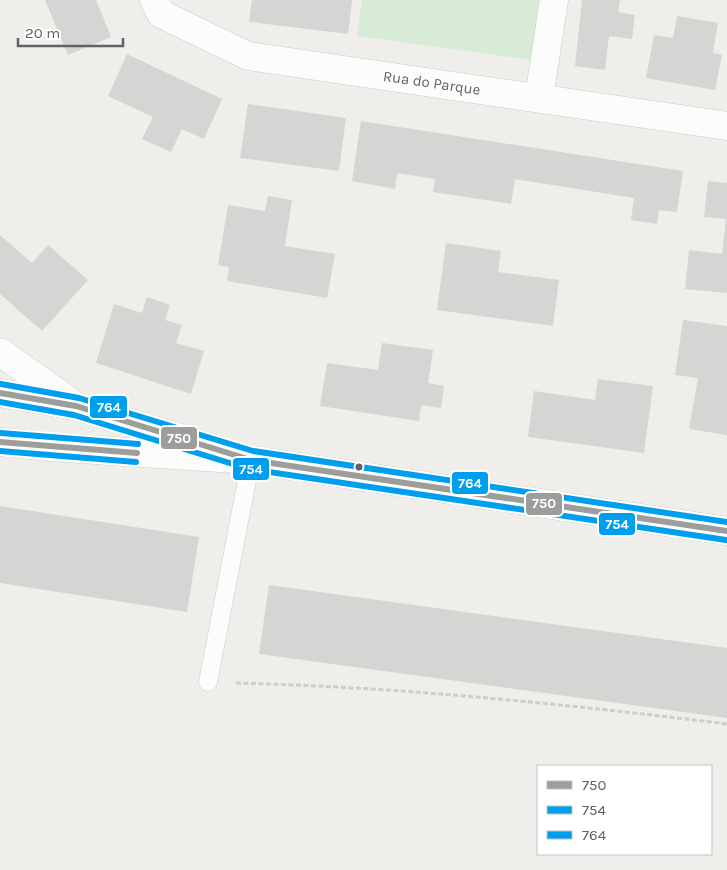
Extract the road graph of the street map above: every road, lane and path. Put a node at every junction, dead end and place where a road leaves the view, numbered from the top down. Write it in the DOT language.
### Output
graph roads {
  1 [pos="154,0"];
  2 [pos="554,0"];
  3 [pos="539,98"];
  4 [pos="727,126"];
  5 [pos="0,352"];
  6 [pos="0,393"];
  7 [pos="76,406"];
  8 [pos="0,442"];
  9 [pos="251,460"];
  10 [pos="727,531"];
  11 [pos="208,682"];
  12 [pos="727,724"];
  1 -- 3 [label="street, Rua do Parque"];
  2 -- 3 [label="street"];
  3 -- 4 [label="street, Rua do Parque"];
  5 -- 7 [label="street"];
  6 -- 7 [label="street"];
  7 -- 9 [label="street"];
  8 -- 9 [label="street"];
  9 -- 10 [label="street"];
  9 -- 11 [label="lane"];
  11 -- 12 [label="path"];
}
